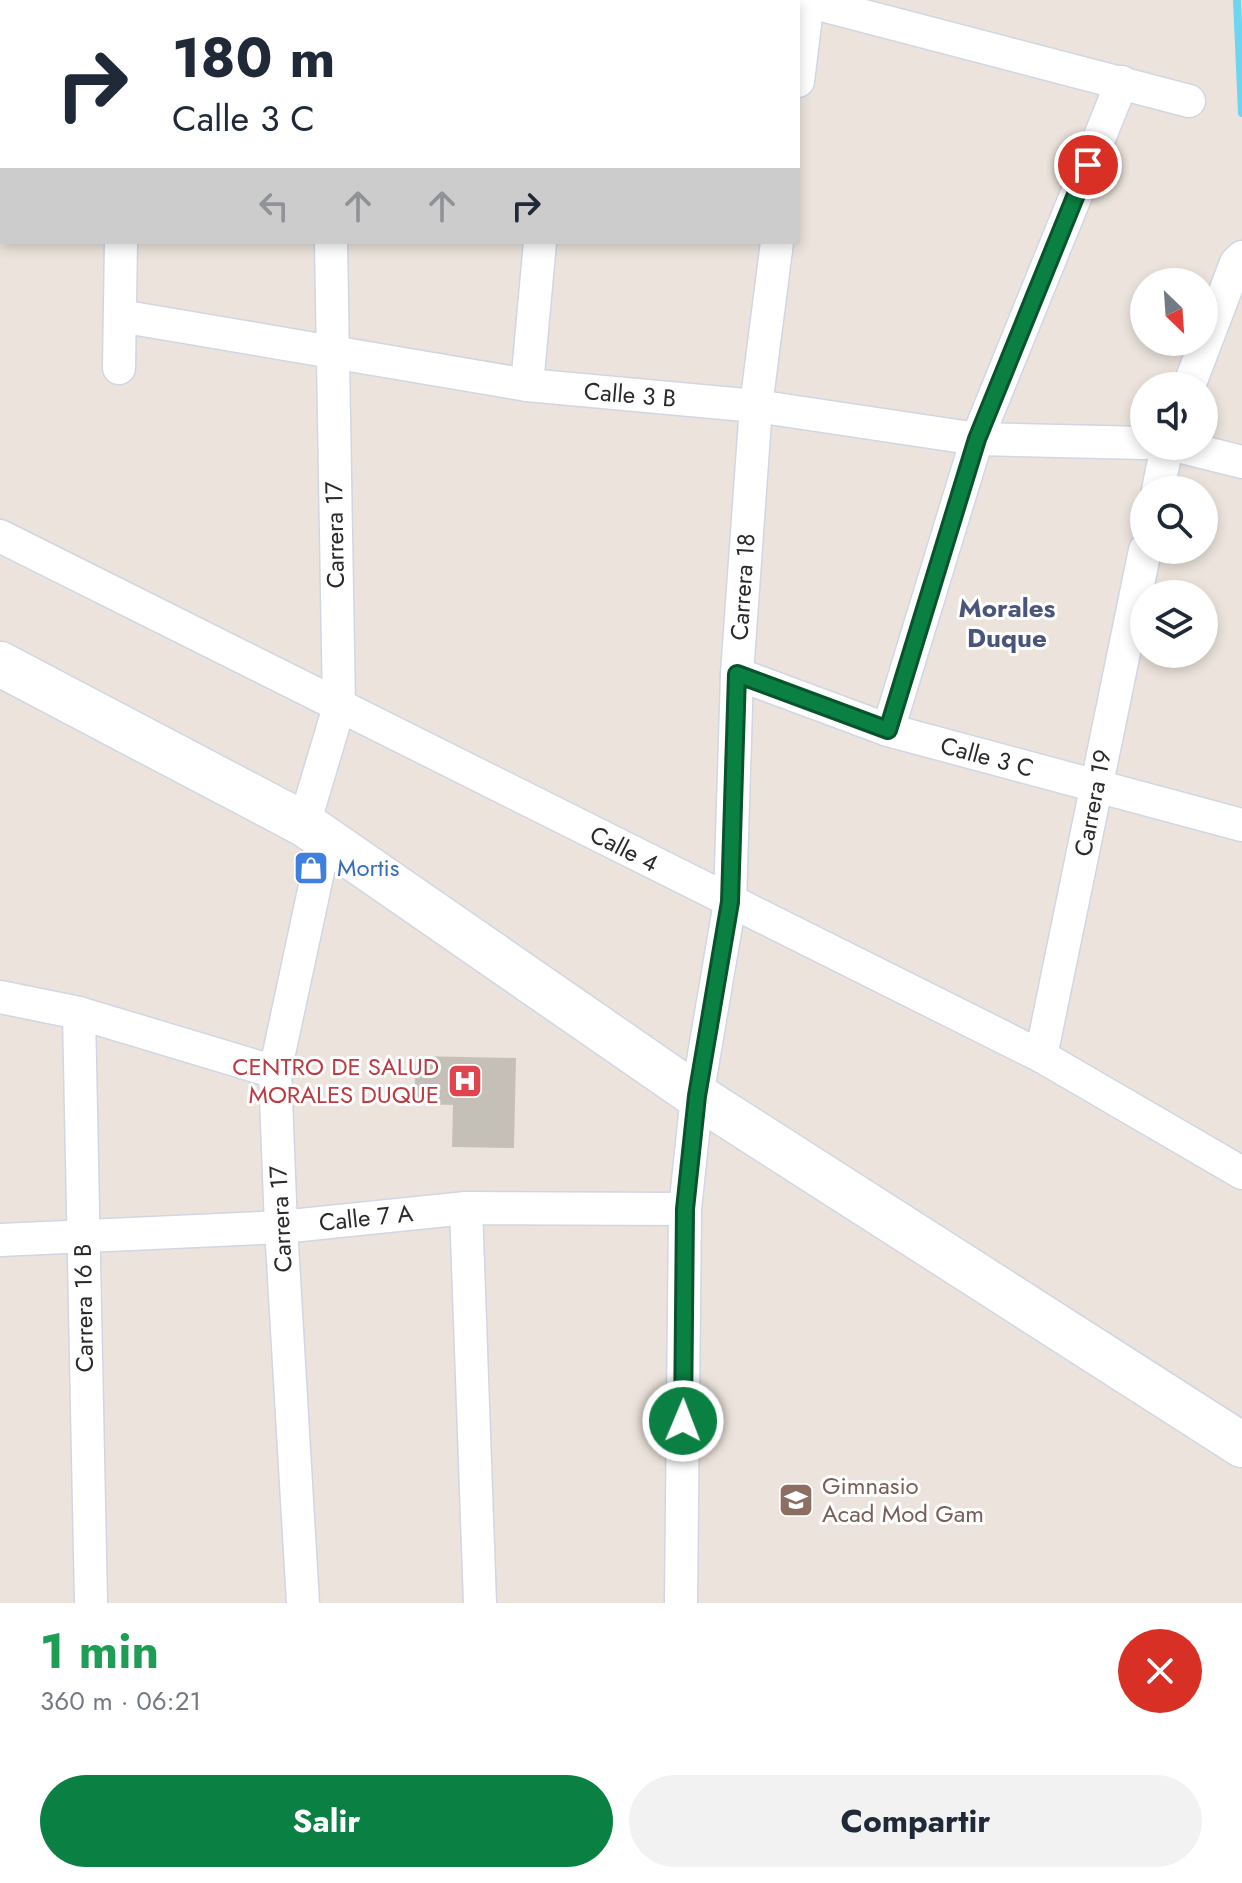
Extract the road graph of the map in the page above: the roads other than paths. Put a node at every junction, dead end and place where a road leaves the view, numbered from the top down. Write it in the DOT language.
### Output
graph roads {
  1 [pos="807,1"];
  2 [pos="800,63"];
  3 [pos="1122,82"];
  4 [pos="1189,101"];
  5 [pos="121,244"];
  6 [pos="331,244"];
  7 [pos="540,244"];
  8 [pos="777,244"];
  9 [pos="1242,257"];
  10 [pos="120,316"];
  11 [pos="331,352"];
  12 [pos="119,368"];
  13 [pos="1194,372"];
  14 [pos="527,385"];
  15 [pos="756,406"];
  16 [pos="977,439"];
  17 [pos="1130,443"];
  18 [pos="1218,456"];
  19 [pos="1242,462"];
  20 [pos="0,536"];
  21 [pos="1142,564"];
  22 [pos="0,664"];
  23 [pos="737,674"];
  24 [pos="339,707"];
  25 [pos="888,730"];
  26 [pos="1096,787"];
  27 [pos="1242,825"];
  28 [pos="315,831"];
  29 [pos="730,902"];
  30 [pos="0,997"];
  31 [pos="79,1013"];
  32 [pos="1041,1056"];
  33 [pos="275,1072"];
  34 [pos="697,1096"];
  35 [pos="1242,1173"];
  36 [pos="466,1208"];
  37 [pos="685,1209"];
  38 [pos="281,1227"];
  39 [pos="83,1235"];
  40 [pos="0,1240"];
  41 [pos="1242,1445"];
  42 [pos="91,1603"];
  43 [pos="303,1603"];
  44 [pos="480,1603"];
  45 [pos="681,1603"];
  1 -- 2 [label="street"];
  1 -- 3 [label="street"];
  3 -- 4 [label="street"];
  3 -- 16 [label="street"];
  5 -- 10 [label="street"];
  6 -- 11 [label="street, Carrera 17"];
  7 -- 14 [label="street"];
  8 -- 15 [label="street, Carrera 18"];
  9 -- 13 [label="street"];
  10 -- 11 [label="street, Calle 3 B"];
  10 -- 12 [label="street"];
  11 -- 14 [label="street, Calle 3 B"];
  11 -- 24 [label="street, Carrera 17"];
  14 -- 15 [label="street, Calle 3 B"];
  15 -- 16 [label="street, Calle 3 B"];
  15 -- 23 [label="street, Carrera 18"];
  16 -- 17 [label="street, Calle 3 B"];
  16 -- 25 [label="street"];
  18 -- 19 [label="street"];
  20 -- 24 [label="street, Calle 4"];
  21 -- 26 [label="street, Carrera 19"];
  22 -- 28 [label="street"];
  23 -- 25 [label="street, Calle 3 C"];
  23 -- 29 [label="street, Carrera 18"];
  24 -- 28 [label="street, Carrera 17"];
  24 -- 29 [label="street, Calle 4"];
  25 -- 26 [label="street, Calle 3 C"];
  26 -- 27 [label="street, Calle 3 C"];
  26 -- 32 [label="street, Carrera 19"];
  28 -- 33 [label="street, Carrera 17"];
  28 -- 34 [label="street"];
  29 -- 32 [label="street, Calle 4"];
  29 -- 34 [label="street, Carrera 18"];
  30 -- 31 [label="street"];
  31 -- 33 [label="street"];
  31 -- 39 [label="street, Carrera 16 B"];
  32 -- 35 [label="street, Calle 4"];
  33 -- 38 [label="street, Carrera 17"];
  34 -- 37 [label="street, Carrera 18"];
  34 -- 41 [label="street"];
  36 -- 37 [label="street, Calle 7 A"];
  36 -- 38 [label="street, Calle 7 A"];
  36 -- 44 [label="street"];
  37 -- 45 [label="street, Carrera 18"];
  38 -- 39 [label="street, Calle 7 A"];
  38 -- 43 [label="street, Carrera 17"];
  39 -- 40 [label="street, Calle 7 A"];
  39 -- 42 [label="street, Carrera 16 B"];
}
